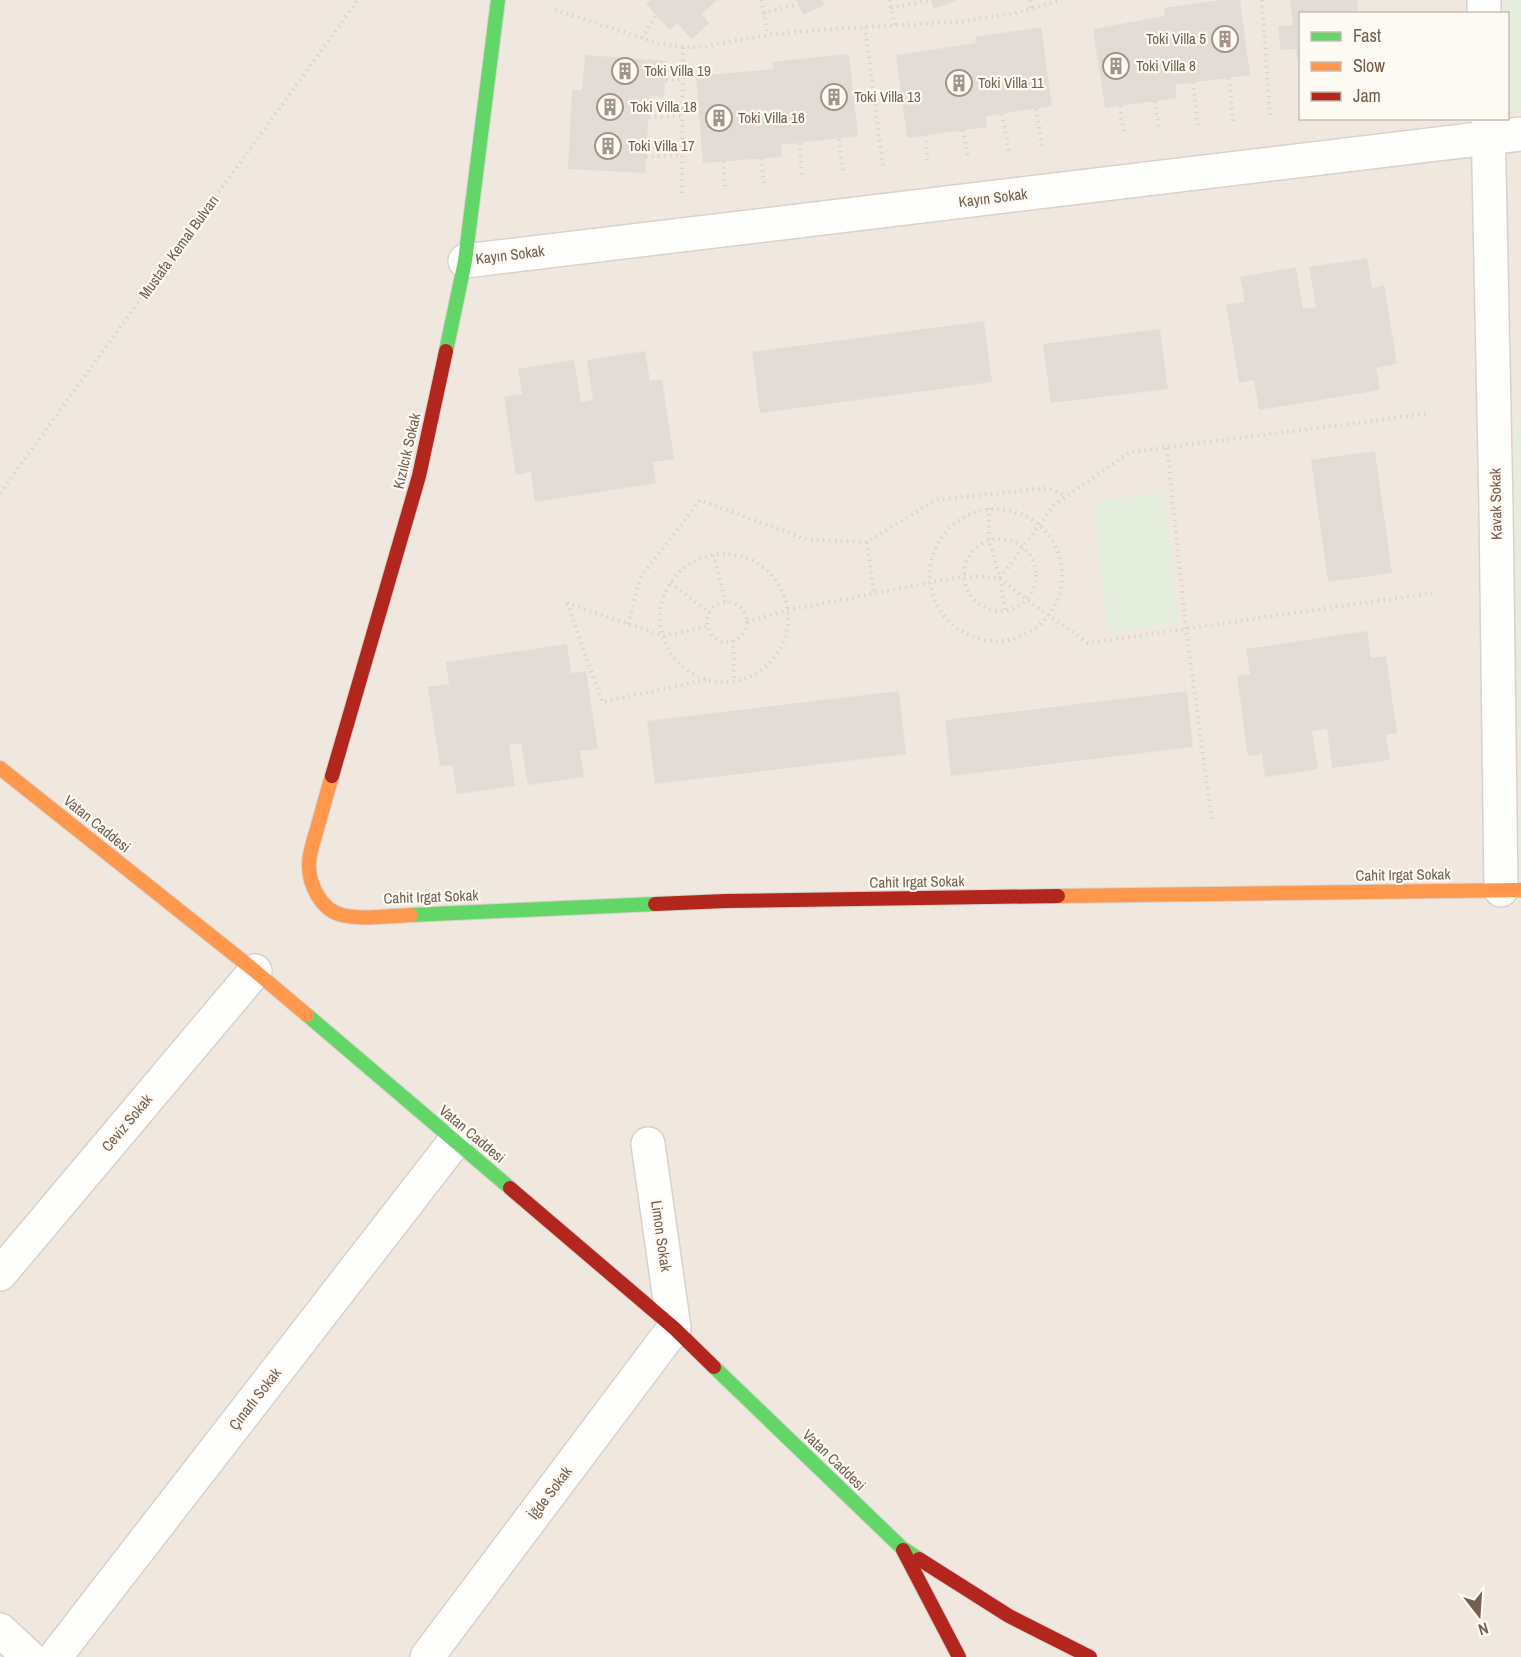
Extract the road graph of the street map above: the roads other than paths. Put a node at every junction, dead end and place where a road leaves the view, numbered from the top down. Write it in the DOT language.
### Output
graph roads {
  1 [pos="498,0"];
  2 [pos="1488,128"];
  3 [pos="1521,134"];
  4 [pos="465,261"];
  5 [pos="0,768"];
  6 [pos="1511,890"];
  7 [pos="319,899"];
  8 [pos="255,971"];
  9 [pos="455,1141"];
  10 [pos="648,1144"];
  11 [pos="0,1274"];
  12 [pos="674,1329"];
  13 [pos="902,1548"];
  14 [pos="0,1630"];
  15 [pos="28,1657"];
  16 [pos="55,1657"];
  17 [pos="427,1657"];
  18 [pos="958,1657"];
  19 [pos="1090,1657"];
  1 -- 4 [label="street, Kızılcık Sokak"];
  2 -- 3 [label="street, Kayın Sokak"];
  2 -- 4 [label="street, Kayın Sokak"];
  2 -- 6 [label="street, Kavak Sokak"];
  4 -- 7 [label="street, Kızılcık Sokak"];
  5 -- 8 [label="street, Vatan Caddesi"];
  6 -- 7 [label="street, Cahit Irgat Sokak"];
  8 -- 9 [label="street, Vatan Caddesi"];
  8 -- 11 [label="street, Ceviz Sokak"];
  9 -- 12 [label="street, Vatan Caddesi"];
  9 -- 16 [label="street, Çınarlı Sokak"];
  10 -- 12 [label="street, Limon Sokak"];
  12 -- 13 [label="street, Vatan Caddesi"];
  12 -- 17 [label="street, İğde Sokak"];
  13 -- 18 [label="street, Vatan Caddesi"];
  13 -- 19 [label="street, Vatan Caddesi"];
  14 -- 15 [label="street"];
}
